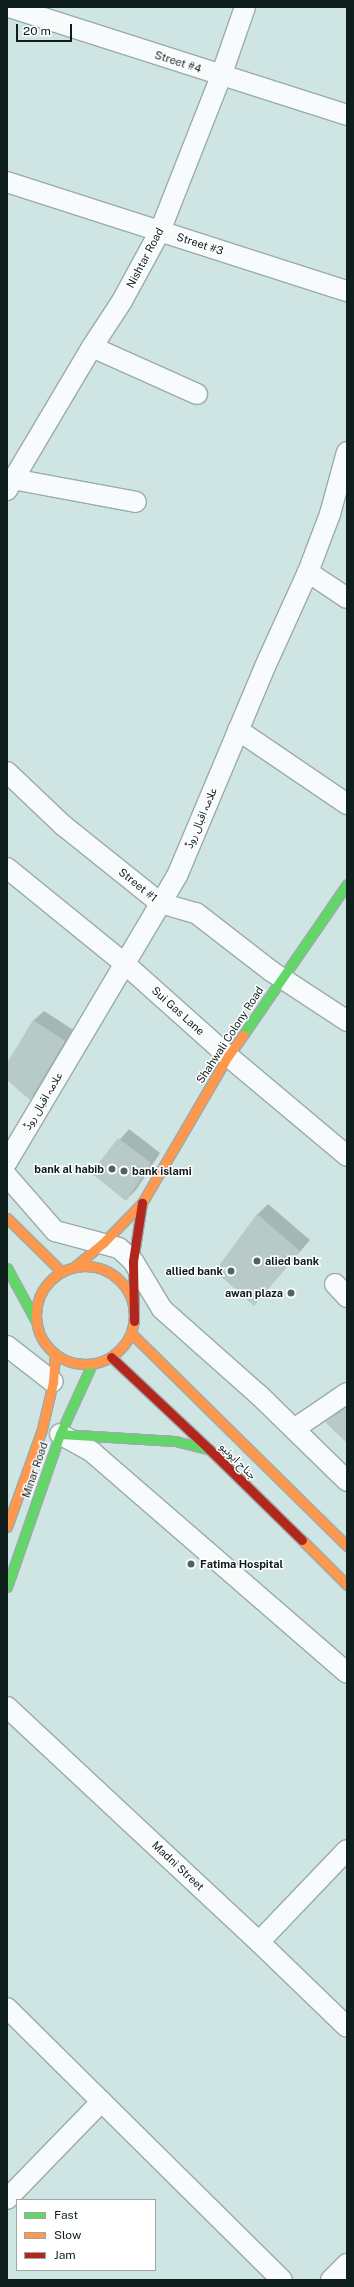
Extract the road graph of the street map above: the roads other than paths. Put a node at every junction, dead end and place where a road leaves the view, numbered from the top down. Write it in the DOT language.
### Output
graph roads {
  1 [pos="9,7"];
  2 [pos="245,7"];
  3 [pos="221,76"];
  4 [pos="347,115"];
  5 [pos="7,182"];
  6 [pos="160,231"];
  7 [pos="347,291"];
  8 [pos="92,348"];
  9 [pos="197,394"];
  10 [pos="347,452"];
  11 [pos="9,483"];
  12 [pos="136,502"];
  13 [pos="308,572"];
  14 [pos="347,598"];
  15 [pos="238,730"];
  16 [pos="7,772"];
  17 [pos="347,804"];
  18 [pos="7,868"];
  19 [pos="347,884"];
  20 [pos="160,903"];
  21 [pos="124,963"];
  22 [pos="281,978"];
  23 [pos="347,1022"];
  24 [pos="228,1056"];
  25 [pos="347,1156"];
  26 [pos="7,1162"];
  27 [pos="7,1176"];
  28 [pos="142,1203"];
  29 [pos="7,1218"];
  30 [pos="103,1243"];
  31 [pos="133,1261"];
  32 [pos="7,1268"];
  33 [pos="73,1268"];
  34 [pos="62,1272"];
  35 [pos="134,1321"];
  36 [pos="37,1324"];
  37 [pos="131,1332"];
  38 [pos="7,1346"];
  39 [pos="55,1354"];
  40 [pos="111,1357"];
  41 [pos="92,1364"];
  42 [pos="53,1382"];
  43 [pos="347,1393"];
  44 [pos="294,1429"];
  45 [pos="60,1434"];
  46 [pos="209,1449"];
  47 [pos="347,1480"];
  48 [pos="7,1526"];
  49 [pos="347,1546"];
  50 [pos="347,1585"];
  51 [pos="7,1587"];
  52 [pos="347,1673"];
  53 [pos="7,1707"];
  54 [pos="347,1850"];
  55 [pos="259,1942"];
  56 [pos="7,2008"];
  57 [pos="347,2027"];
  58 [pos="102,2101"];
  59 [pos="7,2199"];
  60 [pos="347,2264"];
  61 [pos="282,2280"];
  62 [pos="331,2280"];
  1 -- 3 [label="street, Street #4"];
  2 -- 3 [label="street, Nishtar Road"];
  3 -- 4 [label="street, Street #4"];
  3 -- 6 [label="street, Nishtar Road"];
  5 -- 6 [label="street, Street #3"];
  6 -- 7 [label="street, Street #3"];
  6 -- 8 [label="street, Nishtar Road"];
  8 -- 9 [label="street"];
  8 -- 11 [label="street, Nishtar Road"];
  10 -- 13 [label="street, علامہ اقبال روڈ"];
  11 -- 12 [label="street"];
  13 -- 14 [label="street"];
  13 -- 15 [label="street, علامہ اقبال روڈ"];
  15 -- 17 [label="street"];
  15 -- 20 [label="street, علامہ اقبال روڈ"];
  16 -- 20 [label="street, Street #1"];
  18 -- 21 [label="street, Sui Gas Lane"];
  19 -- 22 [label="main road, Shahwali Colony Road"];
  20 -- 21 [label="street, علامہ اقبال روڈ"];
  20 -- 22 [label="street, Street #1"];
  21 -- 24 [label="street, Sui Gas Lane"];
  21 -- 26 [label="street, علامہ اقبال روڈ"];
  22 -- 23 [label="street, Street #1"];
  22 -- 24 [label="main road, Shahwali Colony Road"];
  24 -- 25 [label="street, Sui Gas Lane"];
  24 -- 28 [label="main road, Shahwali Colony Road"];
  27 -- 30 [label="street"];
  28 -- 30 [label="main road, Shahwali Colony Road"];
  28 -- 31 [label="main road, Shahwali Colony Road"];
  29 -- 34 [label="main road"];
  30 -- 31 [label="street"];
  30 -- 33 [label="main road, Shahwali Colony Road"];
  31 -- 35 [label="main road, Shahwali Colony Road"];
  31 -- 44 [label="street"];
  32 -- 36 [label="main road"];
  33 -- 34 [label="main road"];
  33 -- 35 [label="main road"];
  34 -- 36 [label="main road"];
  35 -- 37 [label="main road"];
  36 -- 39 [label="main road"];
  37 -- 40 [label="main road"];
  37 -- 49 [label="main road, جناح ایونیو"];
  38 -- 42 [label="street"];
  39 -- 41 [label="main road"];
  39 -- 42 [label="main road, Minar Road"];
  40 -- 41 [label="main road"];
  40 -- 46 [label="main road, جناح ایونیو"];
  41 -- 45 [label="main road, Minar Road"];
  42 -- 48 [label="main road, Minar Road"];
  43 -- 44 [label="street"];
  44 -- 47 [label="street"];
  45 -- 46 [label="main road"];
  45 -- 51 [label="main road, Minar Road"];
  45 -- 52 [label="street"];
  46 -- 50 [label="main road, جناح ایونیو"];
  53 -- 55 [label="street, Madni Street"];
  54 -- 55 [label="street"];
  55 -- 57 [label="street, Madni Street"];
  56 -- 58 [label="street"];
  58 -- 59 [label="street"];
  58 -- 61 [label="street"];
  60 -- 62 [label="street"];
}
